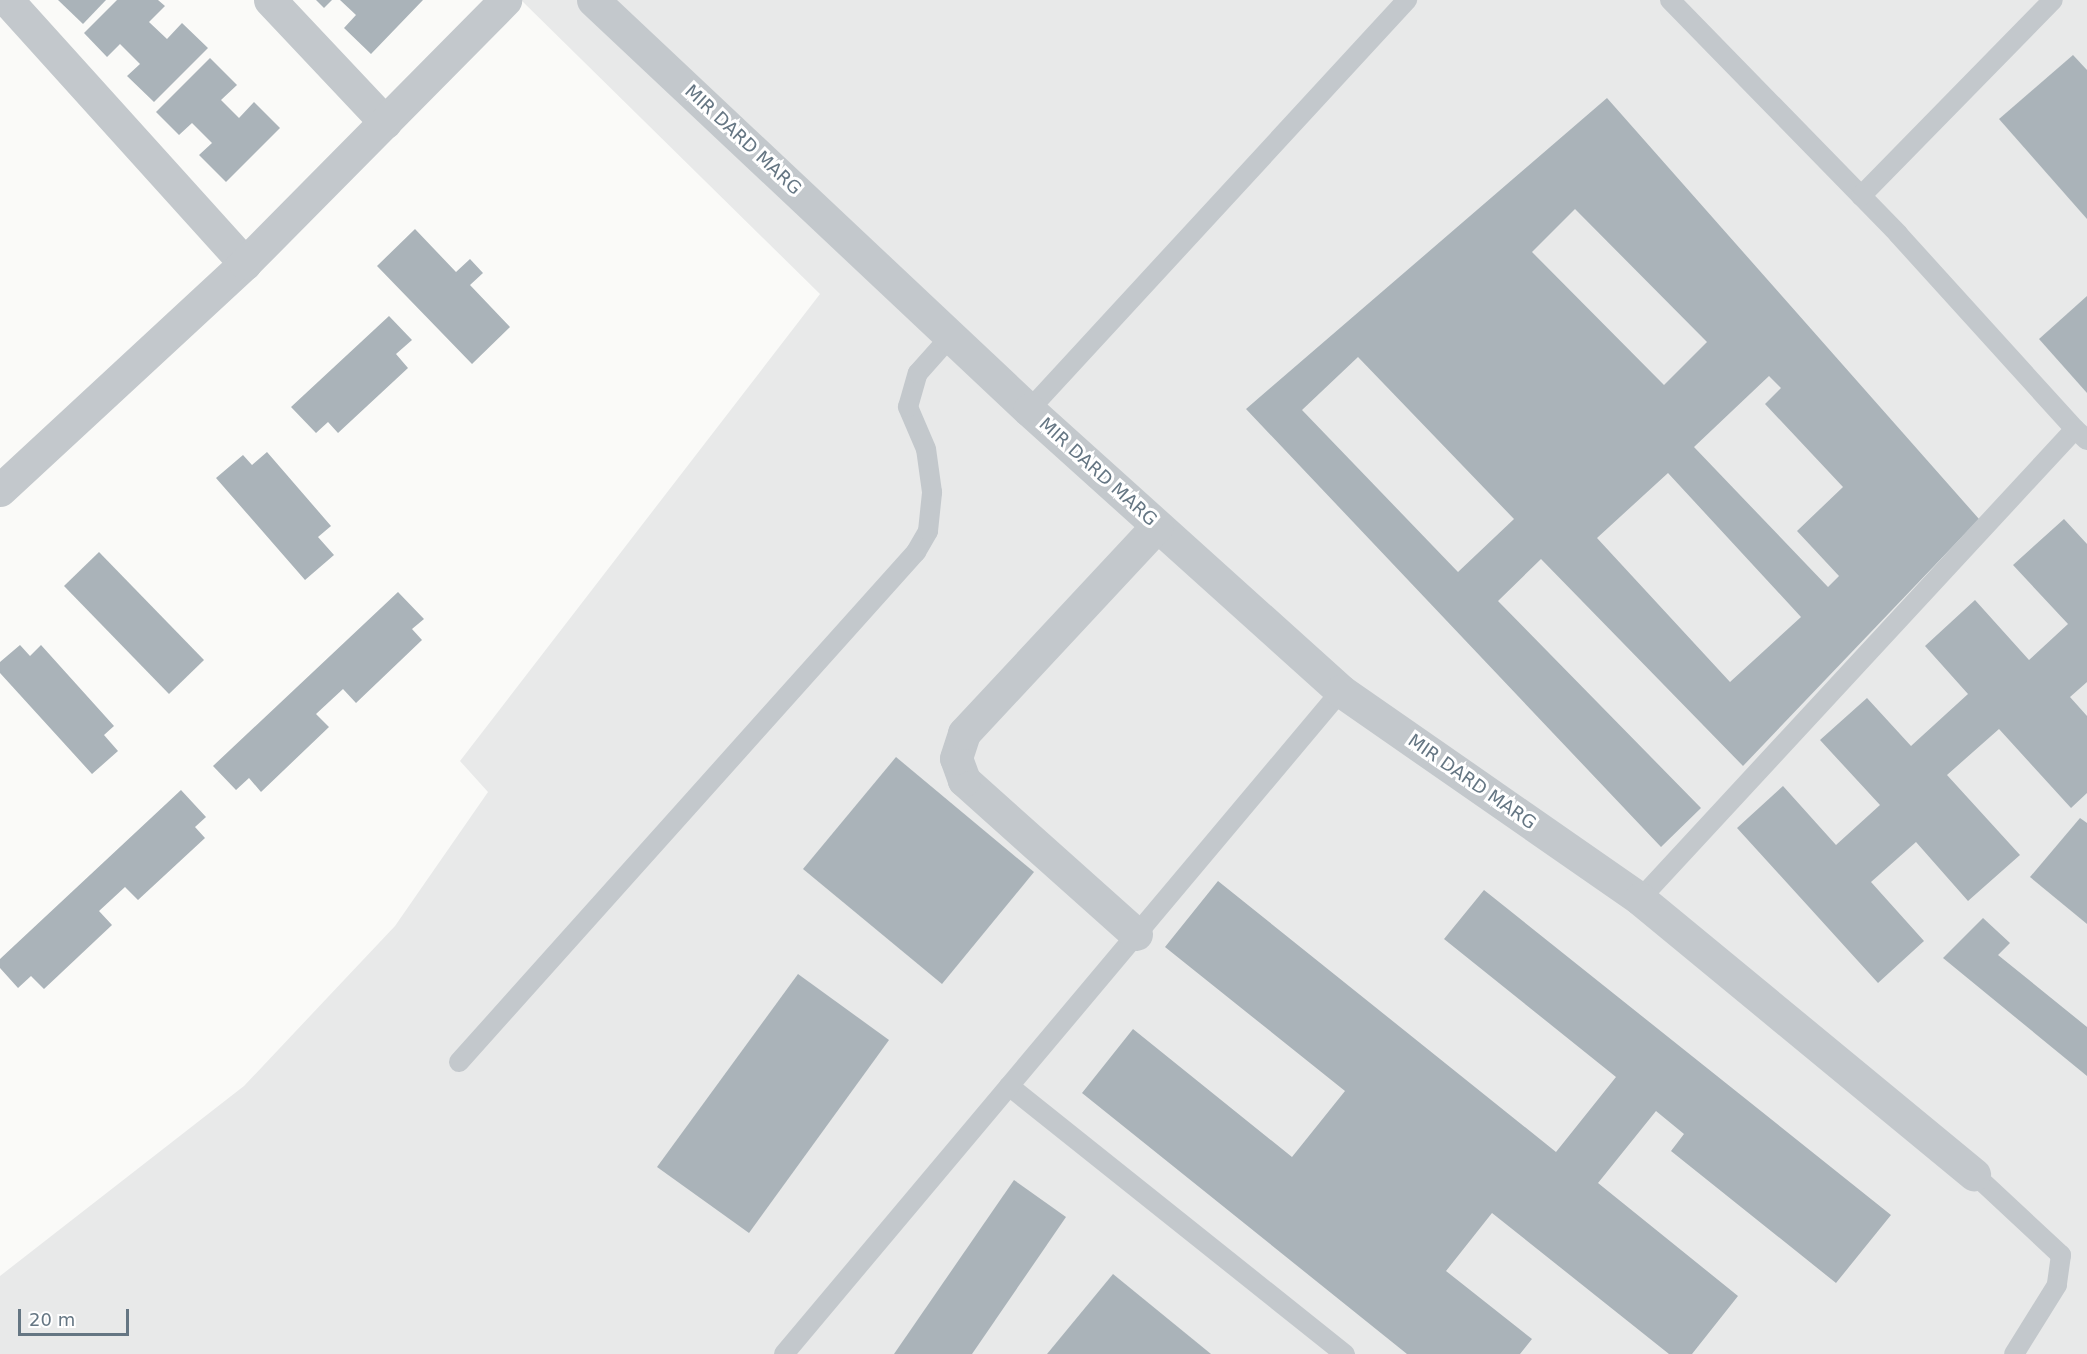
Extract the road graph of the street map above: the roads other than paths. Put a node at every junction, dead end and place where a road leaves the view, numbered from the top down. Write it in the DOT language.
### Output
graph roads {
  1 [pos="7,0"];
  2 [pos="270,0"];
  3 [pos="505,0"];
  4 [pos="593,0"];
  5 [pos="1407,0"];
  6 [pos="1670,0"];
  7 [pos="2053,0"];
  8 [pos="385,122"];
  9 [pos="1862,196"];
  10 [pos="245,262"];
  11 [pos="951,336"];
  12 [pos="1029,410"];
  13 [pos="2081,435"];
  14 [pos="0,490"];
  15 [pos="1157,526"];
  16 [pos="1341,691"];
  17 [pos="1641,899"];
  18 [pos="1136,934"];
  19 [pos="459,1062"];
  20 [pos="1009,1086"];
  21 [pos="1974,1174"];
  22 [pos="784,1354"];
  23 [pos="1345,1354"];
  24 [pos="2014,1354"];
  1 -- 10 [label="street"];
  2 -- 8 [label="street"];
  3 -- 8 [label="street"];
  4 -- 11 [label="street, MIR DARD MARG"];
  5 -- 12 [label="lane"];
  6 -- 9 [label="lane"];
  7 -- 9 [label="lane"];
  8 -- 10 [label="street"];
  9 -- 13 [label="lane"];
  10 -- 14 [label="street"];
  11 -- 12 [label="street, MIR DARD MARG"];
  11 -- 19 [label="lane"];
  12 -- 15 [label="street, MIR DARD MARG"];
  13 -- 17 [label="lane"];
  15 -- 16 [label="street, MIR DARD MARG"];
  15 -- 18 [label="street"];
  16 -- 17 [label="street, MIR DARD MARG"];
  16 -- 18 [label="lane"];
  17 -- 21 [label="street, MIR DARD MARG"];
  18 -- 20 [label="lane"];
  20 -- 22 [label="lane"];
  20 -- 23 [label="lane"];
  21 -- 24 [label="lane"];
}
